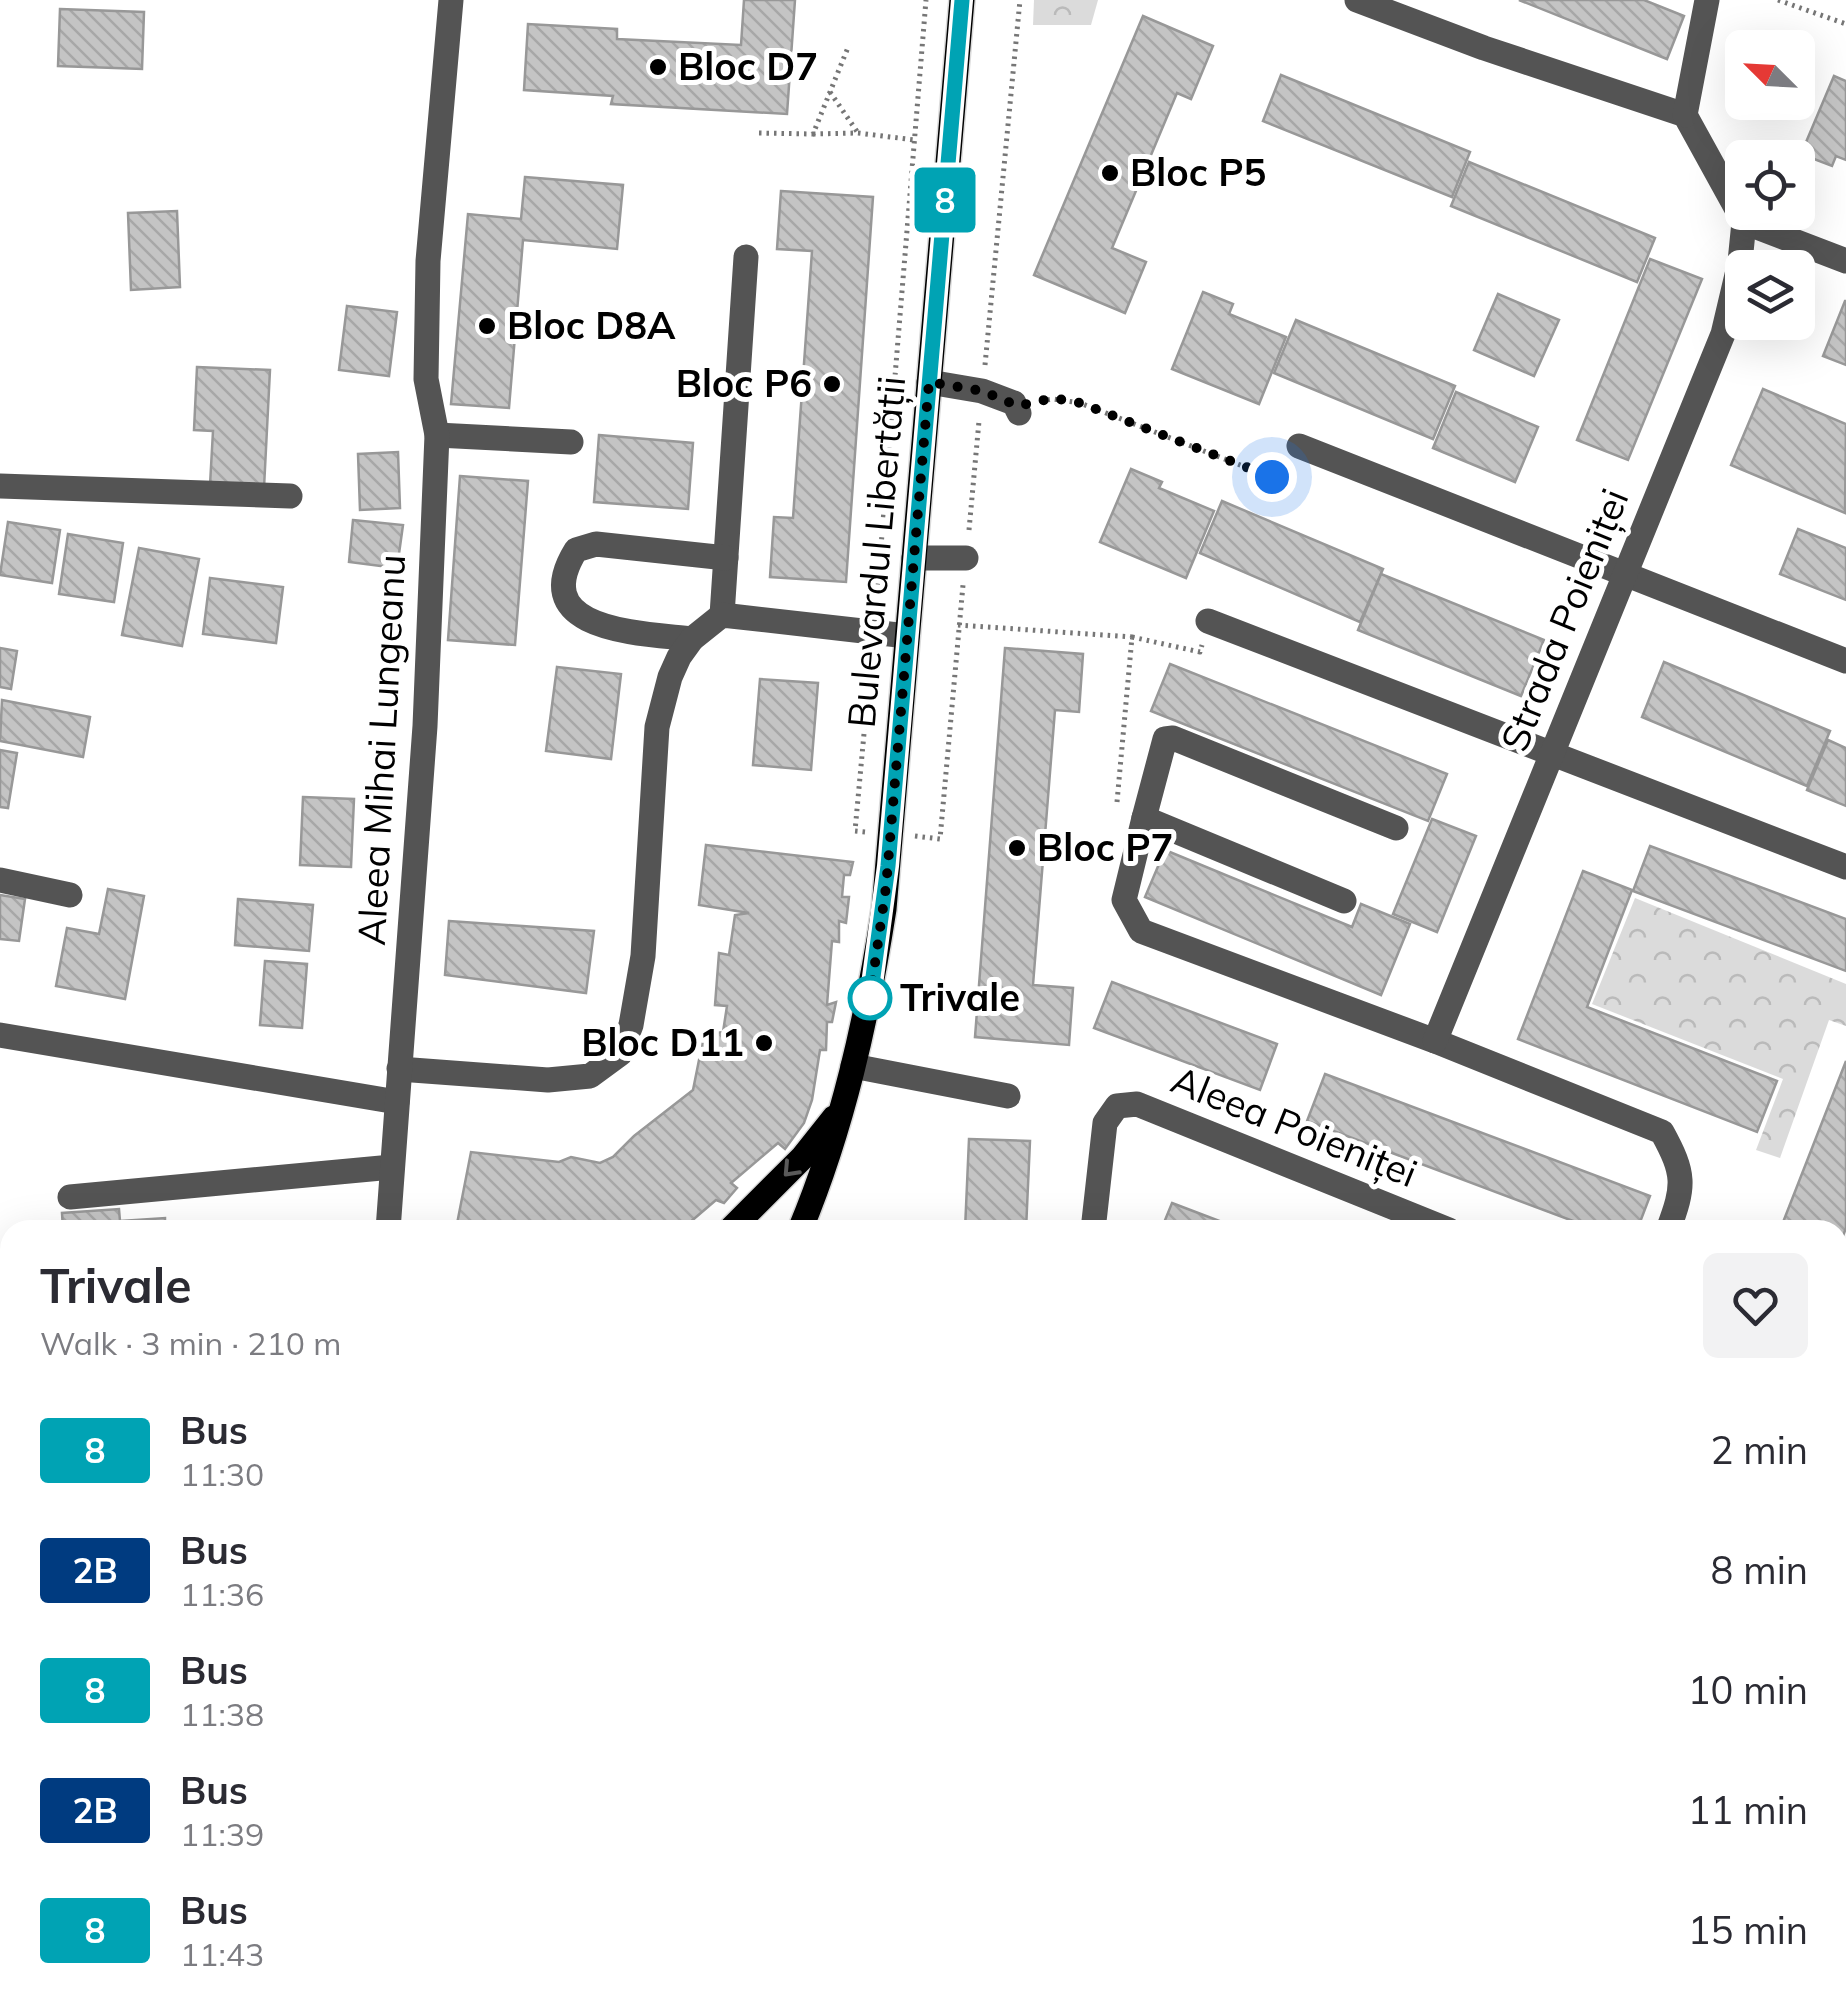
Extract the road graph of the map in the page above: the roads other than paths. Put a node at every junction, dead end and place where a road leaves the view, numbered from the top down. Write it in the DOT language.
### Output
graph roads {
  1 [pos="450,0"];
  2 [pos="962,0"];
  3 [pos="1357,0"];
  4 [pos="1707,0"];
  5 [pos="1685,115"];
  6 [pos="1725,188"];
  7 [pos="1743,230"];
  8 [pos="1765,230"];
  9 [pos="746,257"];
  10 [pos="1846,261"];
  11 [pos="929,382"];
  12 [pos="1018,409"];
  13 [pos="437,435"];
  14 [pos="571,442"];
  15 [pos="1298,446"];
  16 [pos="0,486"];
  17 [pos="290,496"];
  18 [pos="726,558"];
  19 [pos="914,558"];
  20 [pos="966,558"];
  21 [pos="1624,575"];
  22 [pos="722,615"];
  23 [pos="1208,621"];
  24 [pos="907,636"];
  25 [pos="692,639"];
  26 [pos="1846,662"];
  27 [pos="1550,754"];
  28 [pos="1144,818"];
  29 [pos="1396,828"];
  30 [pos="1846,867"];
  31 [pos="0,880"];
  32 [pos="70,895"];
  33 [pos="1344,901"];
  34 [pos="0,1035"];
  35 [pos="1435,1041"];
  36 [pos="853,1066"];
  37 [pos="399,1070"];
  38 [pos="1008,1096"];
  39 [pos="397,1102"];
  40 [pos="842,1108"];
  41 [pos="392,1167"];
  42 [pos="70,1197"];
  43 [pos="389,1220"];
  44 [pos="744,1220"];
  45 [pos="803,1220"];
  46 [pos="1094,1220"];
  47 [pos="1392,1220"];
  48 [pos="1672,1220"];
  1 -- 13 [label="street, Aleea Mihai Lungeanu"];
  2 -- 11 [label="main road, Bulevardul Libertății"];
  3 -- 5 [label="street"];
  4 -- 5 [label="street"];
  5 -- 6 [label="street"];
  7 -- 21 [label="street, Strada Poieniței"];
  8 -- 10 [label="street"];
  9 -- 18 [label="street"];
  11 -- 12 [label="street"];
  11 -- 19 [label="main road, Bulevardul Libertății"];
  13 -- 14 [label="street"];
  13 -- 37 [label="street, Aleea Mihai Lungeanu"];
  15 -- 21 [label="street"];
  16 -- 17 [label="street"];
  18 -- 22 [label="street"];
  18 -- 25 [label="street"];
  19 -- 20 [label="street"];
  19 -- 24 [label="main road, Bulevardul Libertății"];
  21 -- 26 [label="street"];
  21 -- 27 [label="street, Strada Poieniței"];
  22 -- 24 [label="street"];
  22 -- 25 [label="street"];
  23 -- 27 [label="street"];
  24 -- 36 [label="main road, Bulevardul Libertății"];
  25 -- 37 [label="street"];
  27 -- 30 [label="street"];
  27 -- 35 [label="street, Strada Poieniței"];
  28 -- 29 [label="street"];
  28 -- 33 [label="street"];
  28 -- 35 [label="street"];
  31 -- 32 [label="street"];
  34 -- 39 [label="street"];
  35 -- 48 [label="street"];
  36 -- 38 [label="street"];
  36 -- 40 [label="main road, Bulevardul Libertății"];
  37 -- 39 [label="street, Aleea Mihai Lungeanu"];
  39 -- 41 [label="street, Aleea Mihai Lungeanu"];
  40 -- 44 [label="main road, Bulevardul Libertății, one-way"];
  40 -- 45 [label="main road, Bulevardul Libertății"];
  41 -- 42 [label="street"];
  41 -- 43 [label="street, Aleea Mihai Lungeanu"];
  46 -- 47 [label="street, Aleea Poieniței"];
}
